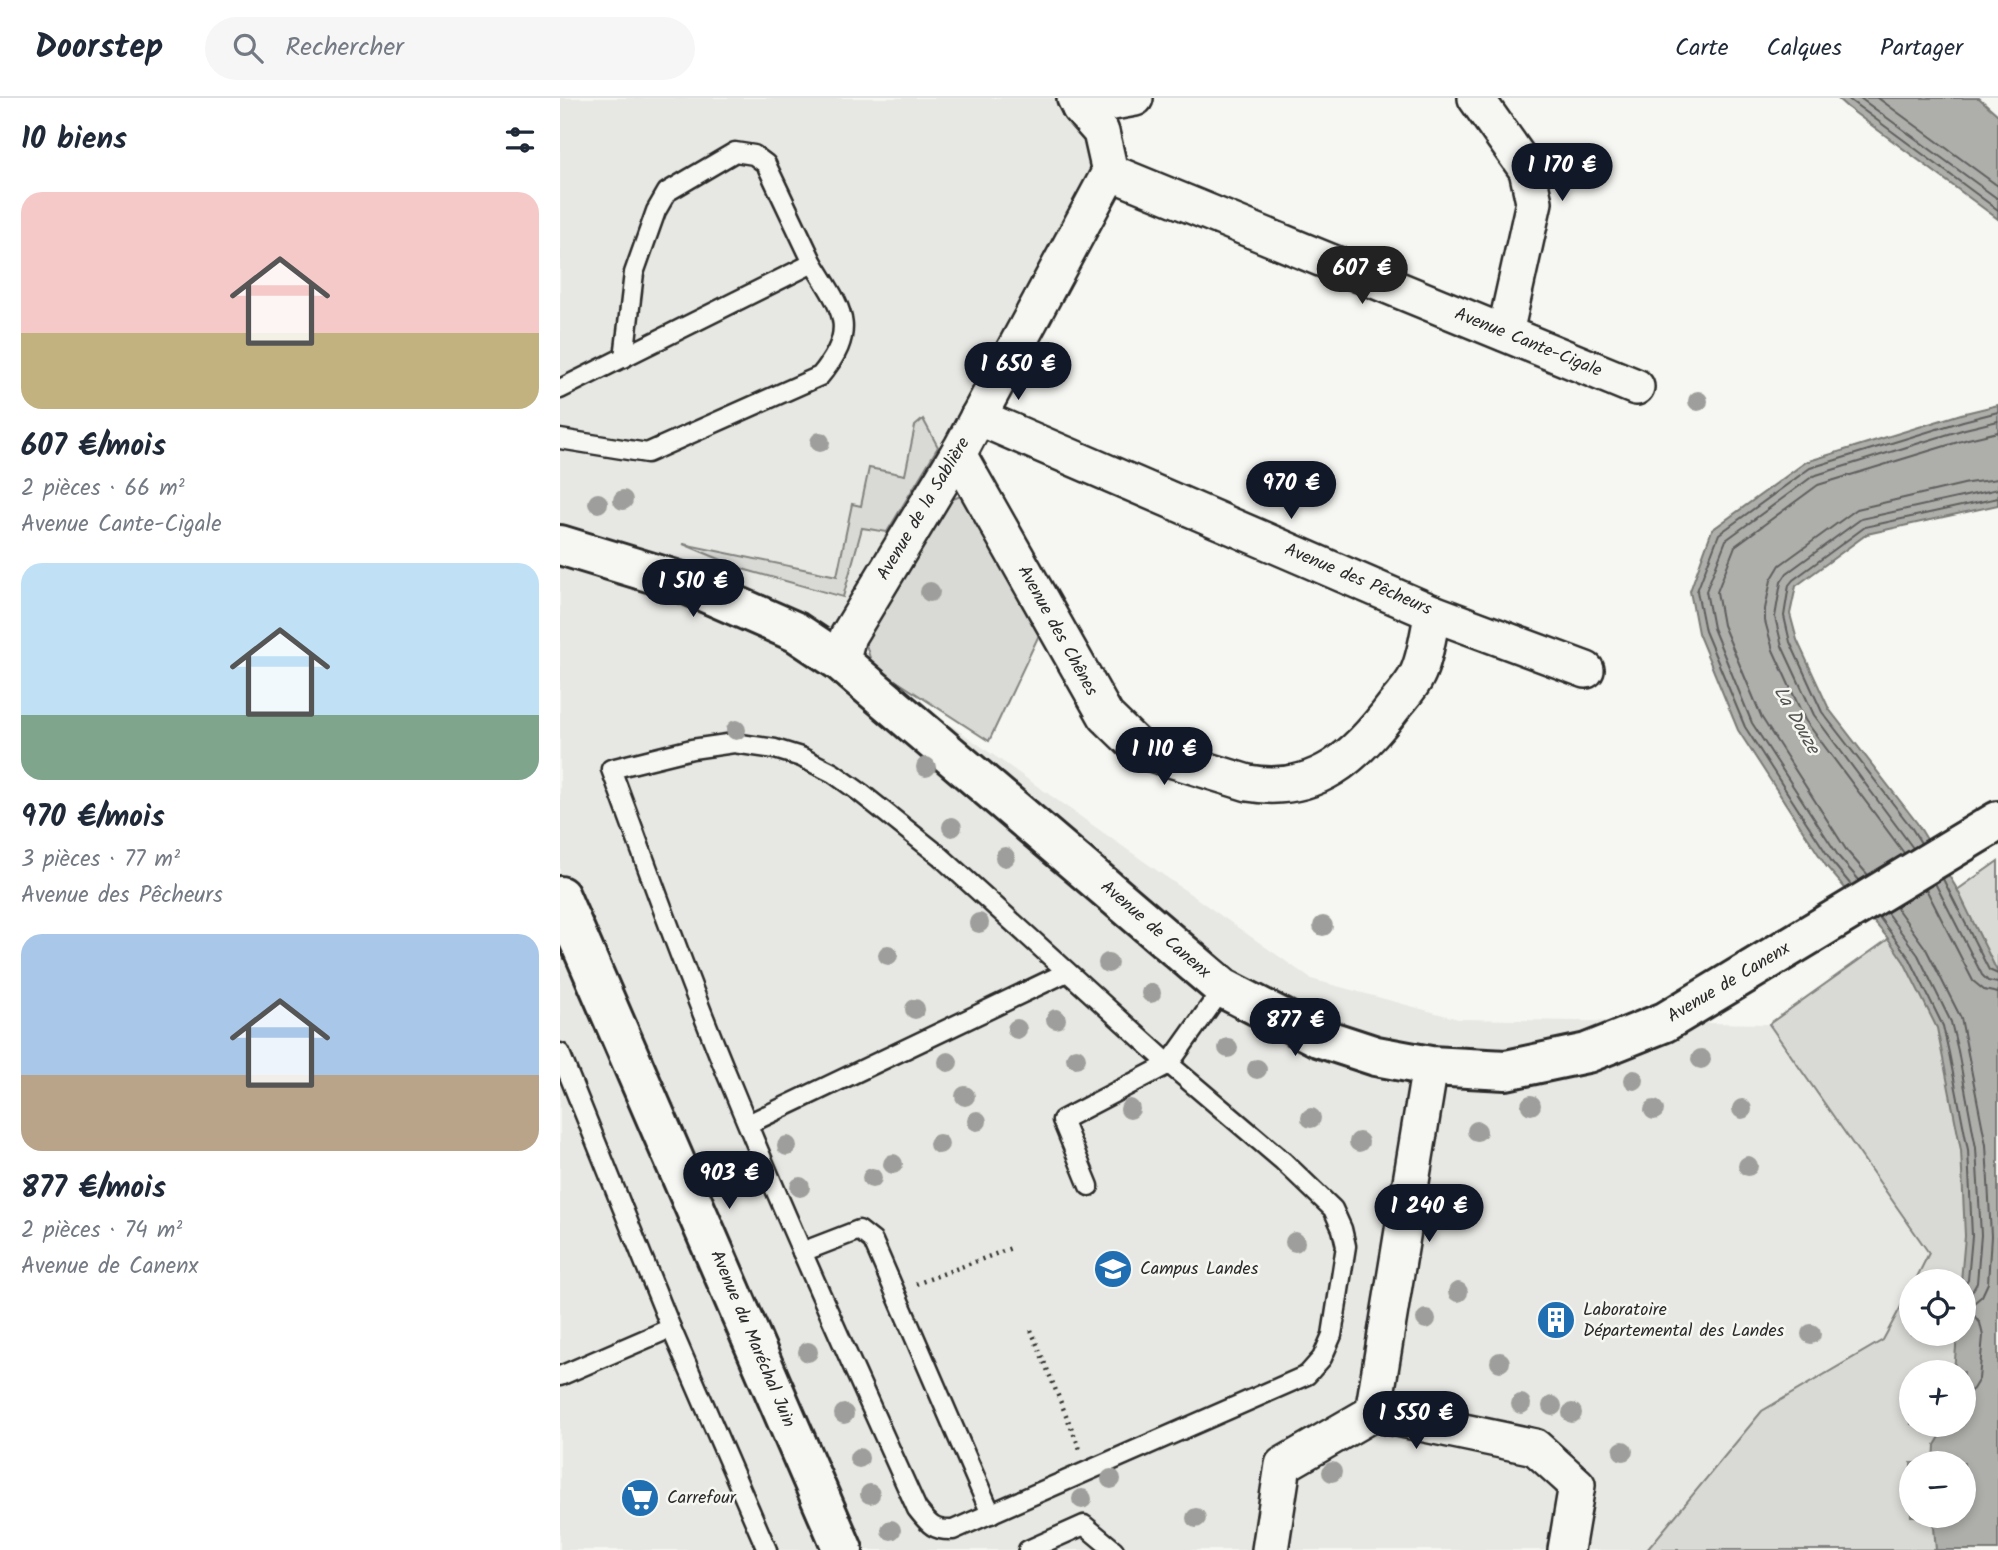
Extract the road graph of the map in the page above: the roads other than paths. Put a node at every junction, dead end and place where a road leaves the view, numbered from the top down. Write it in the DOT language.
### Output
graph roads {
  1 [pos="1135,98"];
  2 [pos="1476,98"];
  3 [pos="1086,112"];
  4 [pos="1110,172"];
  5 [pos="813,263"];
  6 [pos="1505,333"];
  7 [pos="624,358"];
  8 [pos="1636,387"];
  9 [pos="560,389"];
  10 [pos="978,417"];
  11 [pos="560,439"];
  12 [pos="958,454"];
  13 [pos="560,545"];
  14 [pos="1433,613"];
  15 [pos="841,662"];
  16 [pos="1586,670"];
  17 [pos="1998,821"];
  18 [pos="560,896"];
  19 [pos="560,955"];
  20 [pos="1067,972"];
  21 [pos="1223,988"];
  22 [pos="560,1053"];
  23 [pos="1169,1064"];
  24 [pos="1430,1066"];
  25 [pos="568,1098"];
  26 [pos="748,1124"];
  27 [pos="1089,1186"];
  28 [pos="802,1252"];
  29 [pos="671,1328"];
  30 [pos="560,1376"];
  31 [pos="1373,1413"];
  32 [pos="991,1514"];
  33 [pos="767,1550"];
  34 [pos="818,1550"];
  35 [pos="843,1550"];
  36 [pos="1028,1550"];
  37 [pos="1114,1550"];
  38 [pos="1270,1550"];
  39 [pos="1566,1550"];
  1 -- 3 [label="street"];
  2 -- 6 [label="street"];
  3 -- 4 [label="street"];
  4 -- 6 [label="street, Avenue Cante-Cigale"];
  4 -- 10 [label="street, Avenue de la Sablière"];
  5 -- 7 [label="lane"];
  5 -- 7 [label="lane"];
  5 -- 11 [label="lane"];
  6 -- 8 [label="street, Avenue Cante-Cigale"];
  7 -- 9 [label="lane"];
  10 -- 12 [label="street, Avenue de la Sablière"];
  10 -- 14 [label="street, Avenue des Pêcheurs"];
  12 -- 14 [label="street, Avenue des Chênes"];
  12 -- 15 [label="street, Avenue de la Sablière"];
  13 -- 15 [label="main road, Avenue de Canenx"];
  14 -- 16 [label="street, Avenue des Pêcheurs"];
  15 -- 21 [label="main road, Avenue de Canenx"];
  17 -- 24 [label="main road, Avenue de Canenx"];
  18 -- 35 [label="main road, Avenue du Maréchal Juin"];
  19 -- 34 [label="main road, Avenue du Maréchal Juin"];
  20 -- 23 [label="lane"];
  20 -- 26 [label="lane"];
  20 -- 26 [label="lane"];
  21 -- 23 [label="lane"];
  21 -- 24 [label="main road, Avenue de Canenx"];
  22 -- 25 [label="lane"];
  23 -- 27 [label="lane"];
  23 -- 32 [label="lane"];
  24 -- 31 [label="street"];
  25 -- 29 [label="lane"];
  26 -- 28 [label="lane"];
  28 -- 32 [label="lane"];
  28 -- 32 [label="lane"];
  29 -- 30 [label="lane"];
  29 -- 33 [label="lane"];
  31 -- 38 [label="street"];
  31 -- 39 [label="street"];
  36 -- 37 [label="lane"];
}
